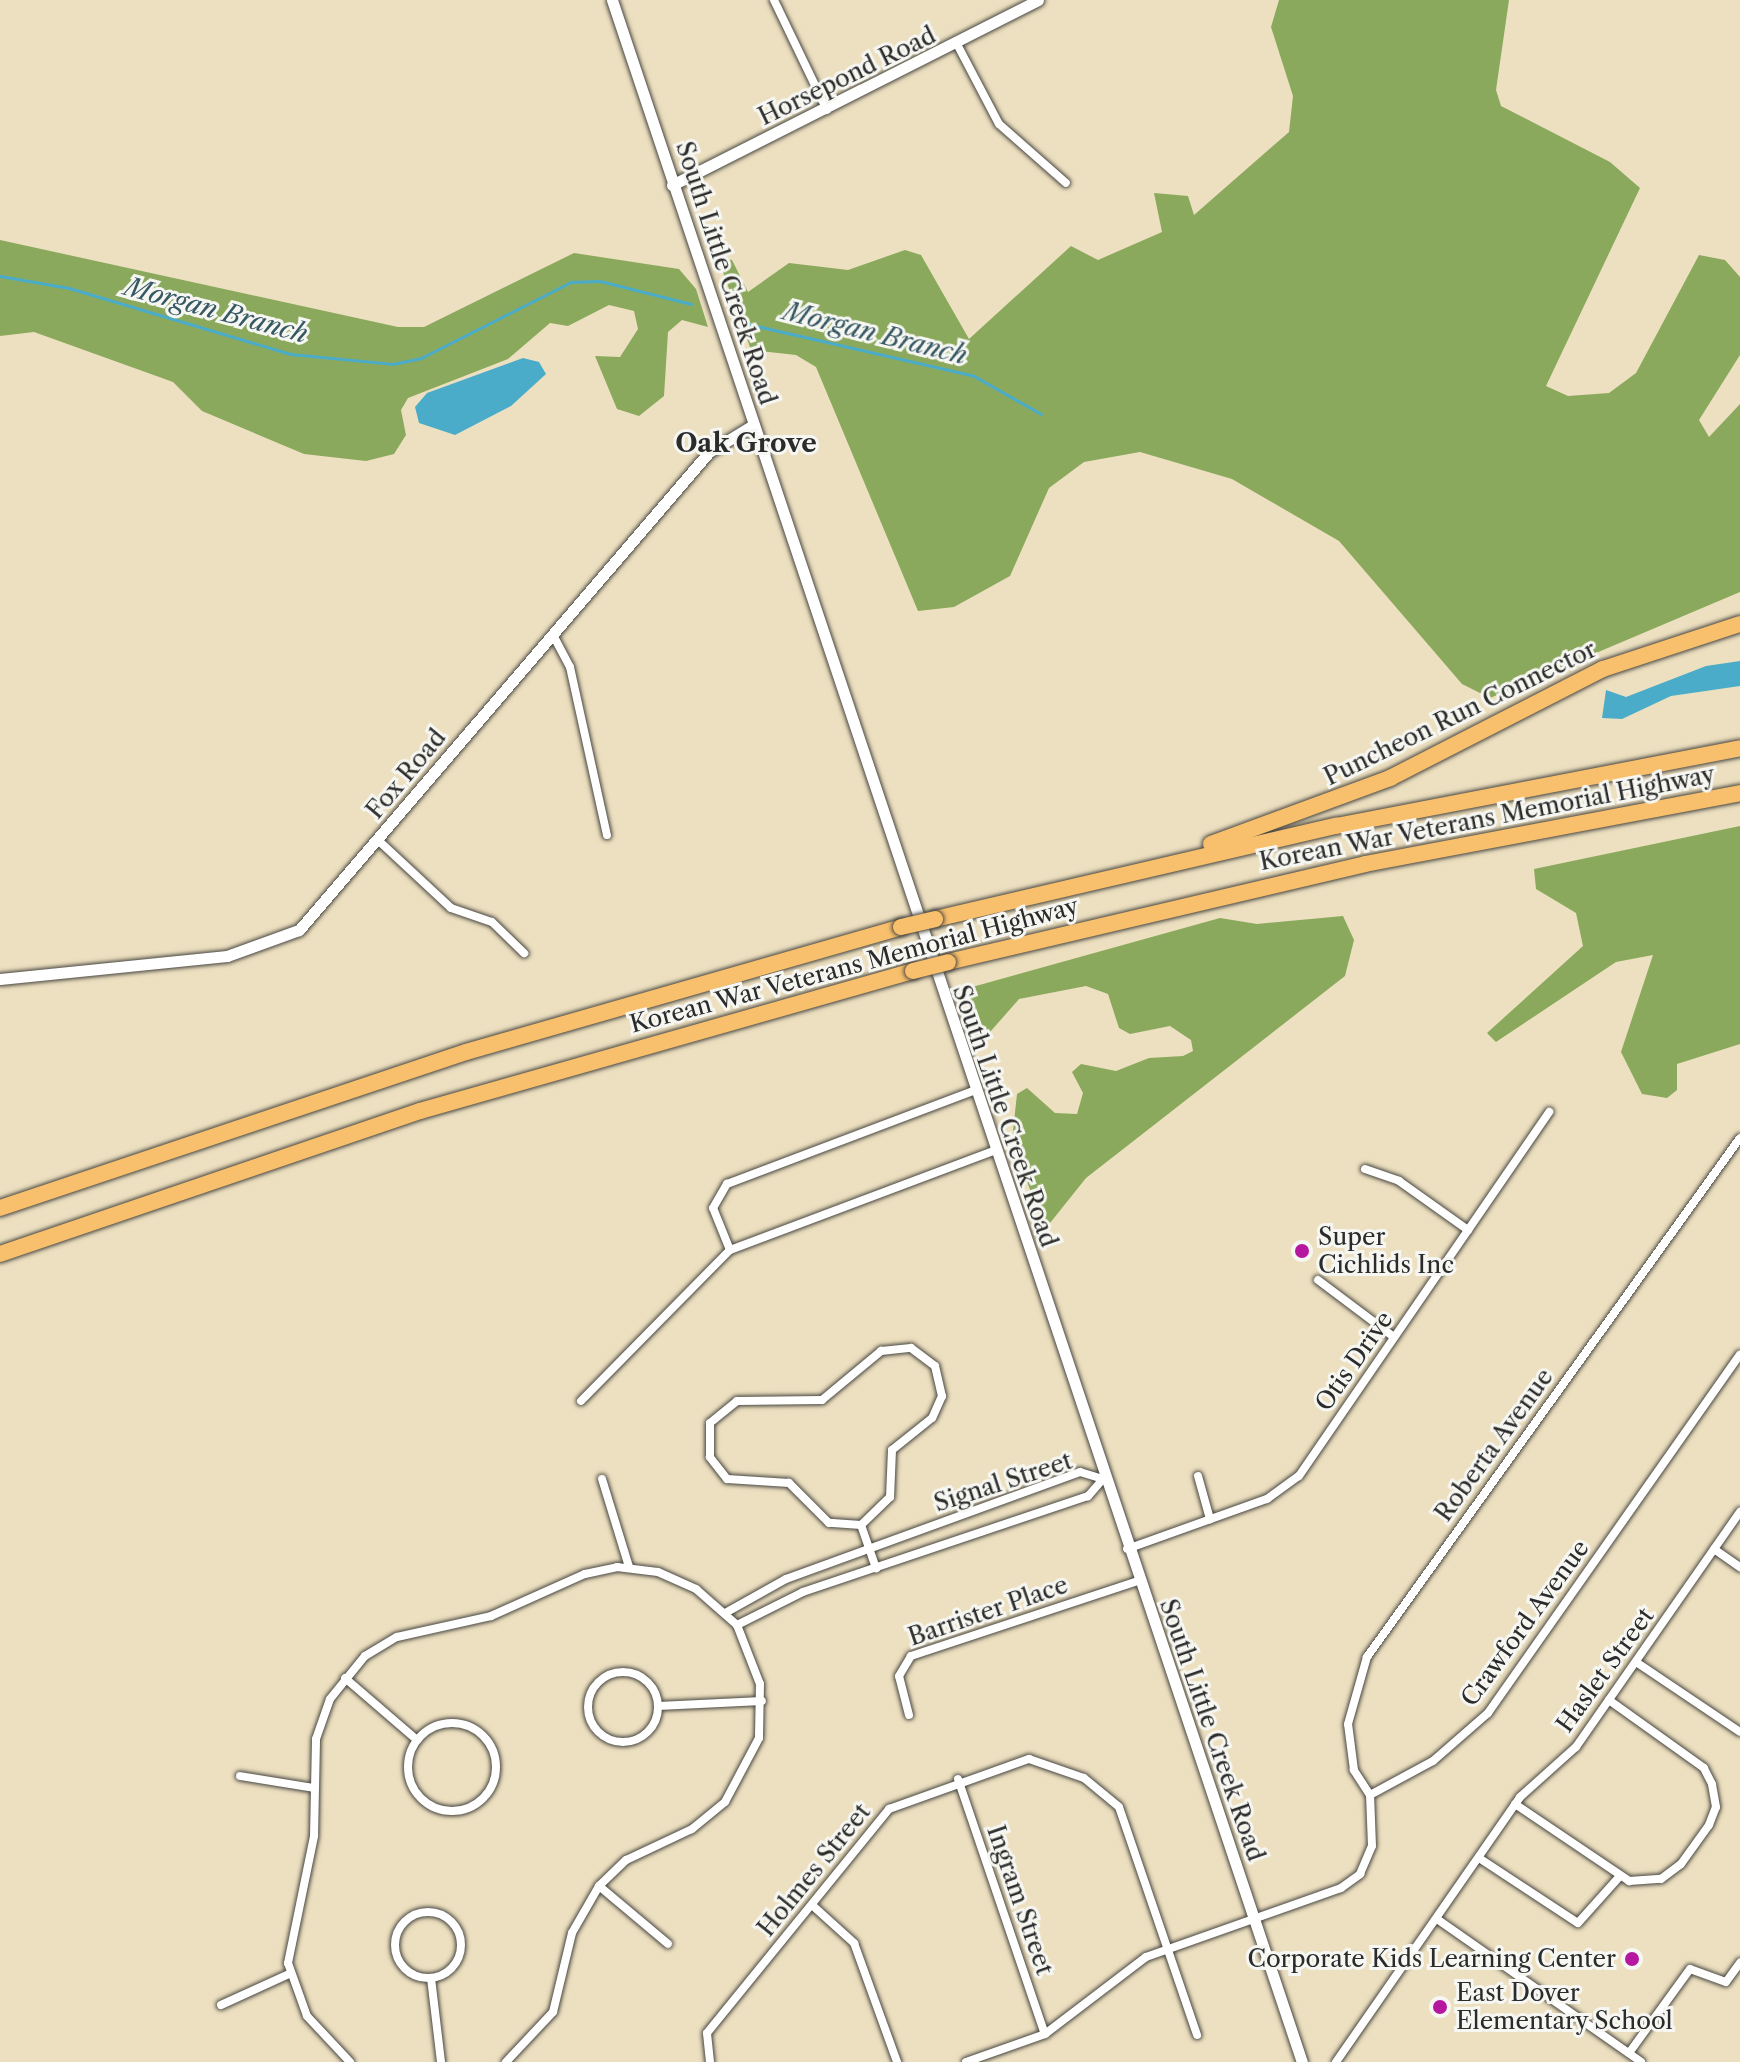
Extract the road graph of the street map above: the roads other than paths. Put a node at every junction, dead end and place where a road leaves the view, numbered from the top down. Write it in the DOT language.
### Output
graph roads {
  1 [pos="612,0"];
  2 [pos="774,0"];
  3 [pos="1038,0"];
  4 [pos="958,46"];
  5 [pos="827,110"];
  6 [pos="1066,183"];
  7 [pos="672,185"];
  8 [pos="753,425"];
  9 [pos="1740,624"];
  10 [pos="553,635"];
  11 [pos="1740,748"];
  12 [pos="1740,793"];
  13 [pos="607,835"];
  14 [pos="379,841"];
  15 [pos="1110,876"];
  16 [pos="524,953"];
  17 [pos="0,979"];
  18 [pos="973,1091"];
  19 [pos="1549,1112"];
  20 [pos="1740,1138"];
  21 [pos="994,1151"];
  22 [pos="1365,1169"];
  23 [pos="0,1208"];
  24 [pos="1468,1230"];
  25 [pos="730,1250"];
  26 [pos="0,1254"];
  27 [pos="1318,1280"];
  28 [pos="1394,1337"];
  29 [pos="1740,1355"];
  30 [pos="581,1401"];
  31 [pos="1198,1476"];
  32 [pos="602,1479"];
  33 [pos="1103,1479"];
  34 [pos="1740,1512"];
  35 [pos="1210,1519"];
  36 [pos="861,1525"];
  37 [pos="869,1549"];
  38 [pos="1127,1549"];
  39 [pos="1714,1549"];
  40 [pos="629,1567"];
  41 [pos="1740,1567"];
  42 [pos="876,1568"];
  43 [pos="1138,1581"];
  44 [pos="727,1612"];
  45 [pos="737,1625"];
  46 [pos="1636,1662"];
  47 [pos="345,1678"];
  48 [pos="1609,1700"];
  49 [pos="762,1701"];
  50 [pos="658,1706"];
  51 [pos="909,1715"];
  52 [pos="1740,1732"];
  53 [pos="417,1740"];
  54 [pos="240,1776"];
  55 [pos="958,1779"];
  56 [pos="314,1788"];
  57 [pos="1370,1795"];
  58 [pos="1515,1804"];
  59 [pos="1479,1858"];
  60 [pos="1620,1876"];
  61 [pos="599,1886"];
  62 [pos="812,1905"];
  63 [pos="1437,1919"];
  64 [pos="1253,1920"];
  65 [pos="668,1944"];
  66 [pos="1169,1948"];
  67 [pos="1740,1963"];
  68 [pos="289,1974"];
  69 [pos="431,1978"];
  70 [pos="221,2005"];
  71 [pos="1045,2034"];
  72 [pos="1197,2035"];
  73 [pos="1629,2053"];
  74 [pos="350,2062"];
  75 [pos="441,2062"];
  76 [pos="506,2062"];
  77 [pos="710,2062"];
  78 [pos="897,2062"];
  79 [pos="966,2062"];
  80 [pos="1302,2062"];
  81 [pos="1336,2062"];
  82 [pos="1641,2062"];
  1 -- 7 [label="street, South Little Creek Road"];
  2 -- 5 [label="street"];
  3 -- 4 [label="street, Horsepond Road"];
  4 -- 5 [label="street, Horsepond Road"];
  4 -- 6 [label="street"];
  5 -- 7 [label="street, Horsepond Road"];
  7 -- 8 [label="street, South Little Creek Road"];
  8 -- 10 [label="street, Fox Road"];
  8 -- 18 [label="street, South Little Creek Road"];
  9 -- 15 [label="highway, Puncheon Run Connector"];
  10 -- 13 [label="street"];
  10 -- 14 [label="street, Fox Road"];
  11 -- 15 [label="highway, Korean War Veterans Memorial Highway"];
  12 -- 26 [label="highway, Korean War Veterans Memorial Highway, bridge"];
  14 -- 16 [label="street"];
  14 -- 17 [label="street, Fox Road"];
  15 -- 23 [label="highway, Korean War Veterans Memorial Highway, bridge"];
  18 -- 21 [label="street, South Little Creek Road"];
  18 -- 25 [label="street"];
  19 -- 24 [label="street, Otis Drive"];
  20 -- 57 [label="street, Roberta Avenue"];
  21 -- 25 [label="street"];
  21 -- 33 [label="street, South Little Creek Road"];
  22 -- 24 [label="street"];
  24 -- 28 [label="street, Otis Drive"];
  25 -- 30 [label="street"];
  27 -- 28 [label="street"];
  28 -- 35 [label="street, Otis Drive"];
  29 -- 57 [label="street, Crawford Avenue"];
  31 -- 35 [label="street"];
  32 -- 40 [label="street"];
  33 -- 37 [label="street, Signal Street"];
  33 -- 38 [label="street, South Little Creek Road"];
  33 -- 42 [label="street, Signal Street"];
  34 -- 39 [label="street, Haslet Street"];
  35 -- 38 [label="street, Otis Drive"];
  36 -- 36 [label="street"];
  36 -- 37 [label="street"];
  37 -- 42 [label="street"];
  37 -- 44 [label="street, Signal Street"];
  38 -- 43 [label="street, South Little Creek Road"];
  39 -- 41 [label="street"];
  39 -- 46 [label="street, Haslet Street"];
  40 -- 44 [label="street"];
  40 -- 47 [label="street"];
  42 -- 45 [label="street, Signal Street"];
  43 -- 51 [label="street, Barrister Place"];
  43 -- 64 [label="street, South Little Creek Road"];
  44 -- 45 [label="street"];
  45 -- 49 [label="street"];
  46 -- 48 [label="street, Haslet Street"];
  46 -- 52 [label="street"];
  47 -- 53 [label="street"];
  47 -- 56 [label="street"];
  48 -- 58 [label="street, Haslet Street"];
  48 -- 60 [label="street"];
  49 -- 50 [label="street"];
  49 -- 61 [label="street"];
  50 -- 50 [label="street"];
  53 -- 53 [label="street"];
  54 -- 56 [label="street"];
  55 -- 62 [label="street, Holmes Street"];
  55 -- 66 [label="street, Holmes Street"];
  55 -- 71 [label="street, Ingram Street"];
  56 -- 68 [label="street"];
  57 -- 64 [label="street"];
  58 -- 59 [label="street, Haslet Street"];
  58 -- 60 [label="street"];
  59 -- 60 [label="street"];
  59 -- 63 [label="street, Haslet Street"];
  61 -- 65 [label="street"];
  61 -- 76 [label="street"];
  62 -- 77 [label="street, Holmes Street"];
  62 -- 78 [label="street"];
  63 -- 73 [label="street"];
  63 -- 81 [label="street, Haslet Street"];
  64 -- 66 [label="street"];
  64 -- 80 [label="street, South Little Creek Road"];
  66 -- 71 [label="street"];
  66 -- 72 [label="street, Holmes Street"];
  67 -- 73 [label="street"];
  68 -- 70 [label="street"];
  68 -- 74 [label="street"];
  69 -- 69 [label="street"];
  69 -- 75 [label="street"];
  71 -- 79 [label="street"];
  73 -- 82 [label="street"];
}
